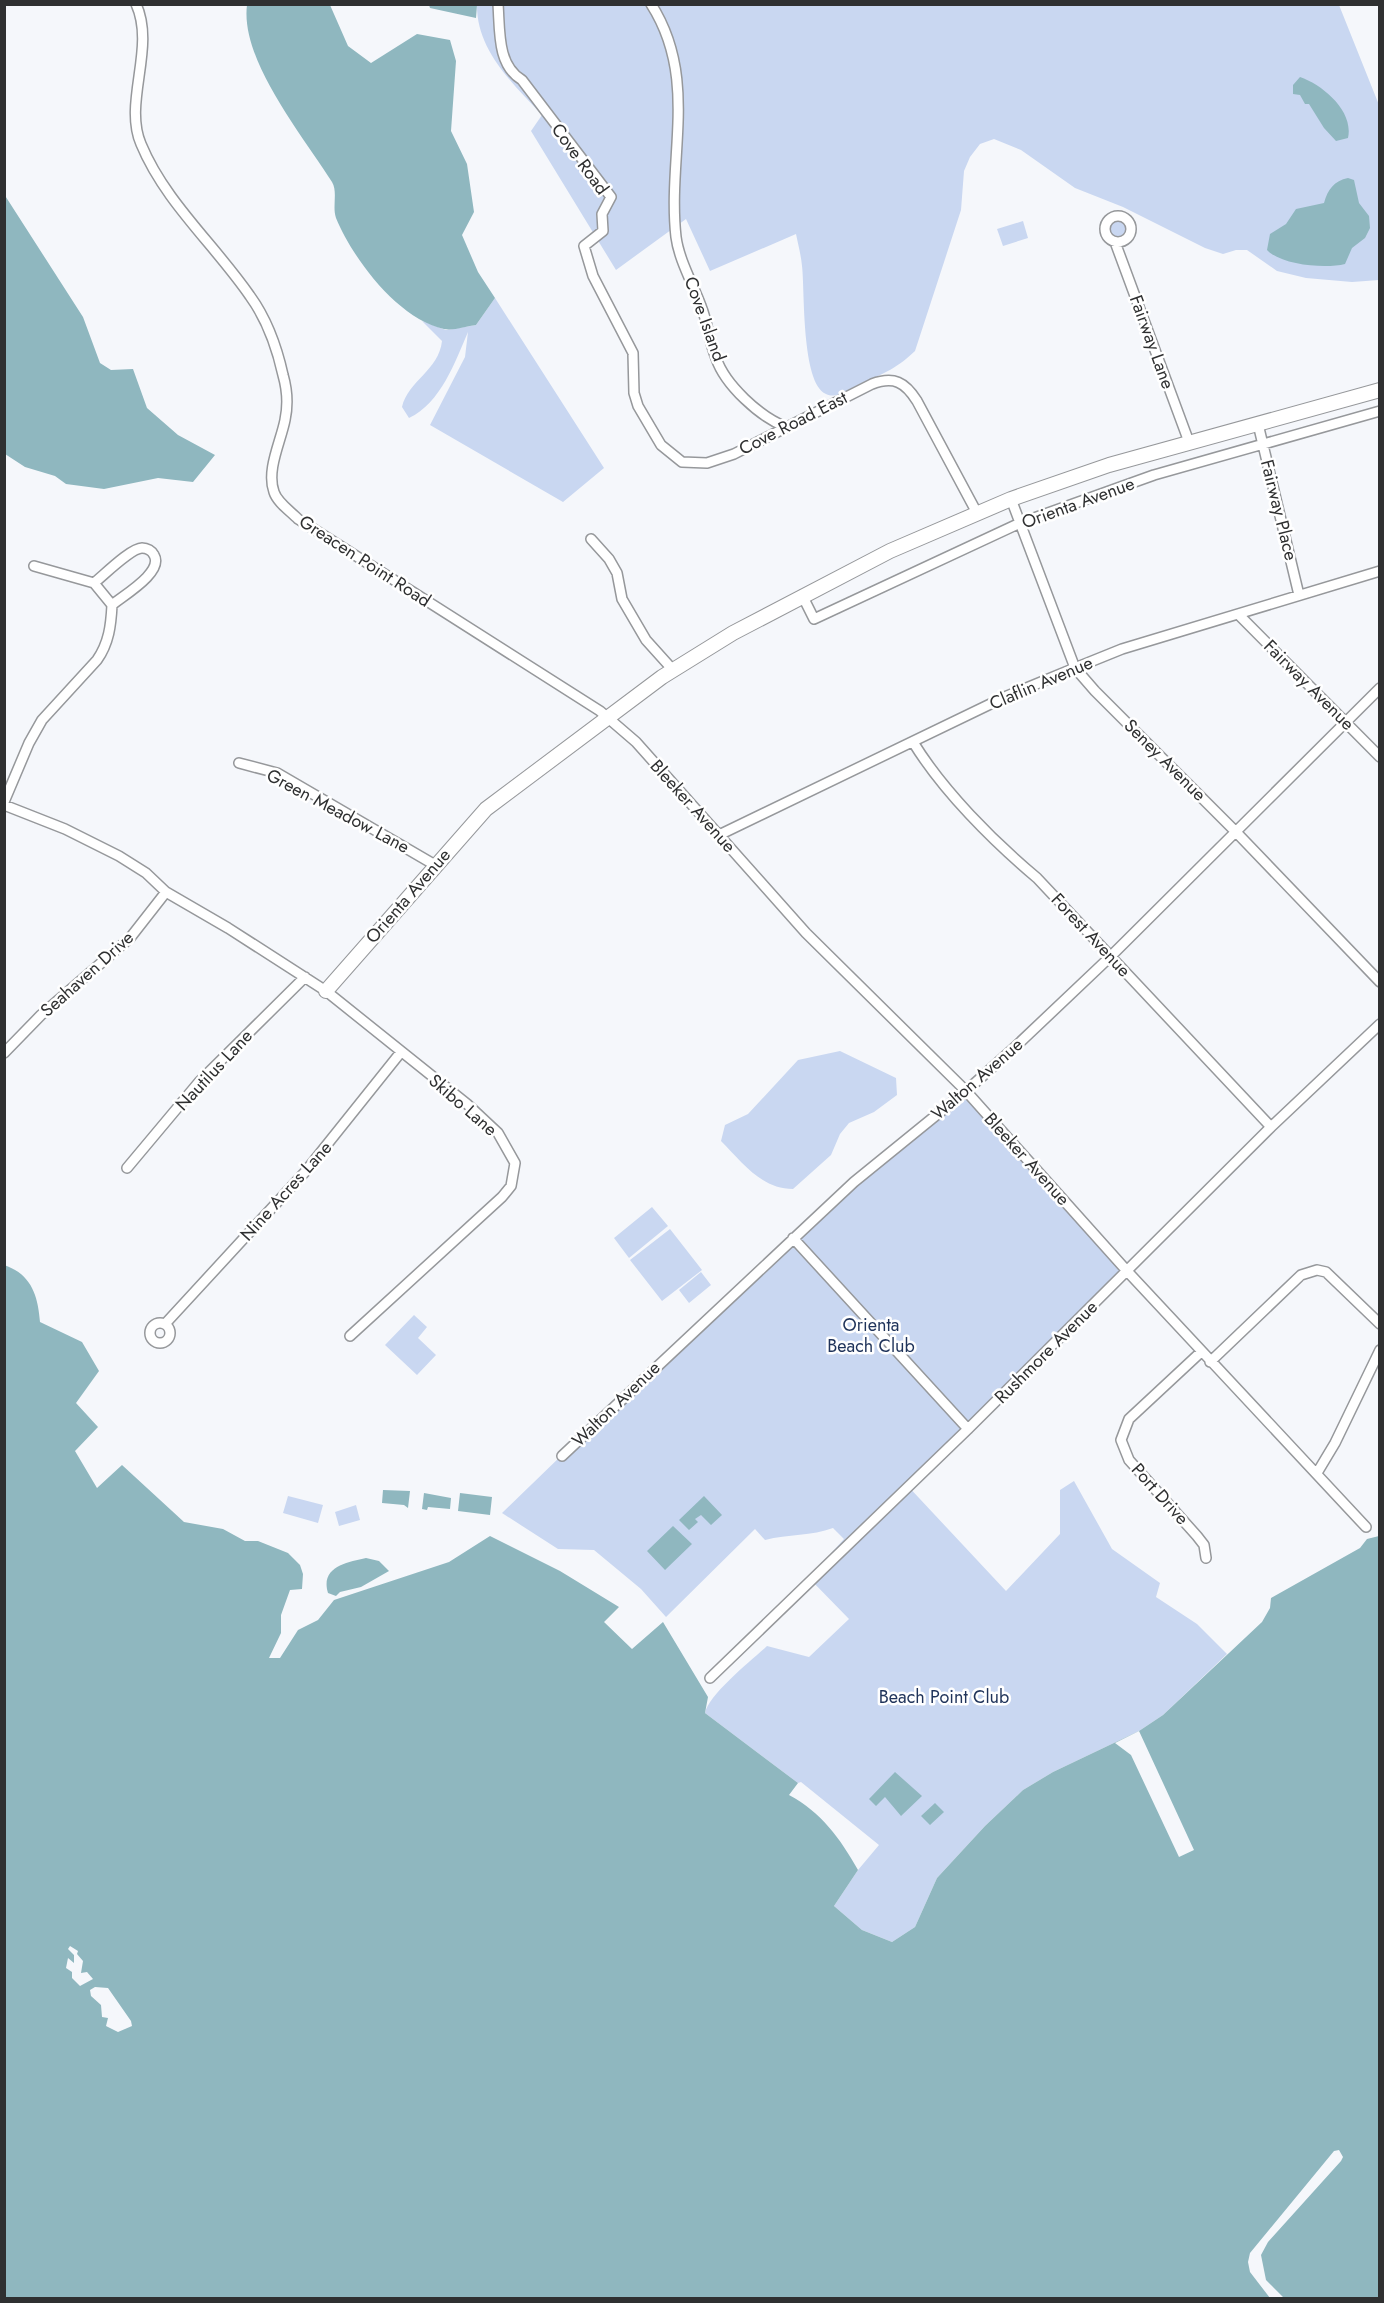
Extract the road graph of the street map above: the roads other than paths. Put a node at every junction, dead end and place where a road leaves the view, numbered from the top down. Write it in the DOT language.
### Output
graph roads {
  1 [pos="136,4"];
  2 [pos="498,4"];
  3 [pos="651,4"];
  4 [pos="1115,242"];
  5 [pos="1379,392"];
  6 [pos="1380,411"];
  7 [pos="1258,424"];
  8 [pos="786,427"];
  9 [pos="1189,442"];
  10 [pos="1263,444"];
  11 [pos="693,464"];
  12 [pos="1011,499"];
  13 [pos="977,513"];
  14 [pos="1020,523"];
  15 [pos="591,539"];
  16 [pos="34,566"];
  17 [pos="1380,571"];
  18 [pos="94,583"];
  19 [pos="802,595"];
  20 [pos="1299,595"];
  21 [pos="112,604"];
  22 [pos="1238,614"];
  23 [pos="1075,668"];
  24 [pos="673,670"];
  25 [pos="1380,688"];
  26 [pos="609,718"];
  27 [pos="1346,722"];
  28 [pos="913,742"];
  29 [pos="1380,757"];
  30 [pos="239,764"];
  31 [pos="4,804"];
  32 [pos="1235,831"];
  33 [pos="719,835"];
  34 [pos="435,865"];
  35 [pos="166,892"];
  36 [pos="1111,956"];
  37 [pos="305,977"];
  38 [pos="1380,982"];
  39 [pos="326,991"];
  40 [pos="1380,1024"];
  41 [pos="401,1052"];
  42 [pos="4,1053"];
  43 [pos="966,1091"];
  44 [pos="1270,1127"];
  45 [pos="127,1168"];
  46 [pos="793,1238"];
  47 [pos="1127,1271"];
  48 [pos="165,1324"];
  49 [pos="1380,1324"];
  50 [pos="350,1336"];
  51 [pos="1380,1350"];
  52 [pos="1201,1352"];
  53 [pos="1210,1362"];
  54 [pos="968,1429"];
  55 [pos="562,1456"];
  56 [pos="1317,1473"];
  57 [pos="1366,1527"];
  58 [pos="1206,1558"];
  59 [pos="710,1678"];
  1 -- 26 [label="street, Greacen Point Road"];
  2 -- 11 [label="street, Cove Road"];
  3 -- 8 [label="street, Cove Island"];
  4 -- 9 [label="street, Fairway Lane"];
  5 -- 7 [label="street, Orienta Avenue"];
  6 -- 10 [label="street, Orienta Avenue"];
  7 -- 9 [label="street, Orienta Avenue"];
  7 -- 10 [label="street, Fairway Place"];
  8 -- 11 [label="street, Cove Road East"];
  8 -- 13 [label="street, Cove Road East"];
  9 -- 12 [label="street, Orienta Avenue"];
  10 -- 14 [label="street, Orienta Avenue"];
  10 -- 20 [label="street, Fairway Place"];
  12 -- 13 [label="street, Orienta Avenue"];
  12 -- 14 [label="street, Seney Avenue"];
  13 -- 19 [label="street, Orienta Avenue"];
  14 -- 19 [label="street, Orienta Avenue"];
  14 -- 23 [label="street, Seney Avenue"];
  15 -- 24 [label="street"];
  16 -- 18 [label="street"];
  17 -- 20 [label="street, Claflin Avenue"];
  18 -- 21 [label="street"];
  18 -- 21 [label="street"];
  19 -- 24 [label="street, Orienta Avenue"];
  20 -- 22 [label="street, Claflin Avenue"];
  21 -- 31 [label="street"];
  22 -- 23 [label="street, Claflin Avenue"];
  22 -- 27 [label="street, Fairway Avenue"];
  23 -- 28 [label="street, Claflin Avenue"];
  23 -- 32 [label="street, Seney Avenue"];
  24 -- 26 [label="street, Orienta Avenue"];
  25 -- 27 [label="street, Walton Avenue"];
  26 -- 33 [label="street, Bleeker Avenue"];
  26 -- 34 [label="street, Orienta Avenue"];
  27 -- 29 [label="street, Fairway Avenue"];
  27 -- 32 [label="street, Walton Avenue"];
  28 -- 33 [label="street, Claflin Avenue"];
  28 -- 36 [label="street, Forest Avenue"];
  30 -- 34 [label="street, Green Meadow Lane"];
  31 -- 35 [label="street"];
  32 -- 36 [label="street, Walton Avenue"];
  32 -- 38 [label="street, Seney Avenue"];
  33 -- 43 [label="street, Bleeker Avenue"];
  34 -- 39 [label="street, Orienta Avenue"];
  35 -- 37 [label="street"];
  35 -- 42 [label="street, Seahaven Drive"];
  36 -- 43 [label="street, Walton Avenue"];
  36 -- 44 [label="street, Forest Avenue"];
  37 -- 39 [label="street"];
  37 -- 45 [label="street, Nautilus Lane"];
  39 -- 41 [label="street, Skibo Lane"];
  40 -- 44 [label="street, Rushmore Avenue"];
  41 -- 48 [label="street, Nine Acres Lane"];
  41 -- 50 [label="street, Skibo Lane"];
  43 -- 46 [label="street, Walton Avenue"];
  43 -- 47 [label="street, Bleeker Avenue"];
  44 -- 47 [label="street, Rushmore Avenue"];
  46 -- 54 [label="street"];
  46 -- 55 [label="street, Walton Avenue"];
  47 -- 52 [label="street, Bleeker Avenue"];
  47 -- 54 [label="street, Rushmore Avenue"];
  49 -- 53 [label="street"];
  51 -- 56 [label="street"];
  52 -- 53 [label="street, Bleeker Avenue"];
  52 -- 58 [label="street, Port Drive"];
  53 -- 56 [label="street, Bleeker Avenue"];
  54 -- 59 [label="street, Rushmore Avenue"];
  56 -- 57 [label="street, Bleeker Avenue"];
}
